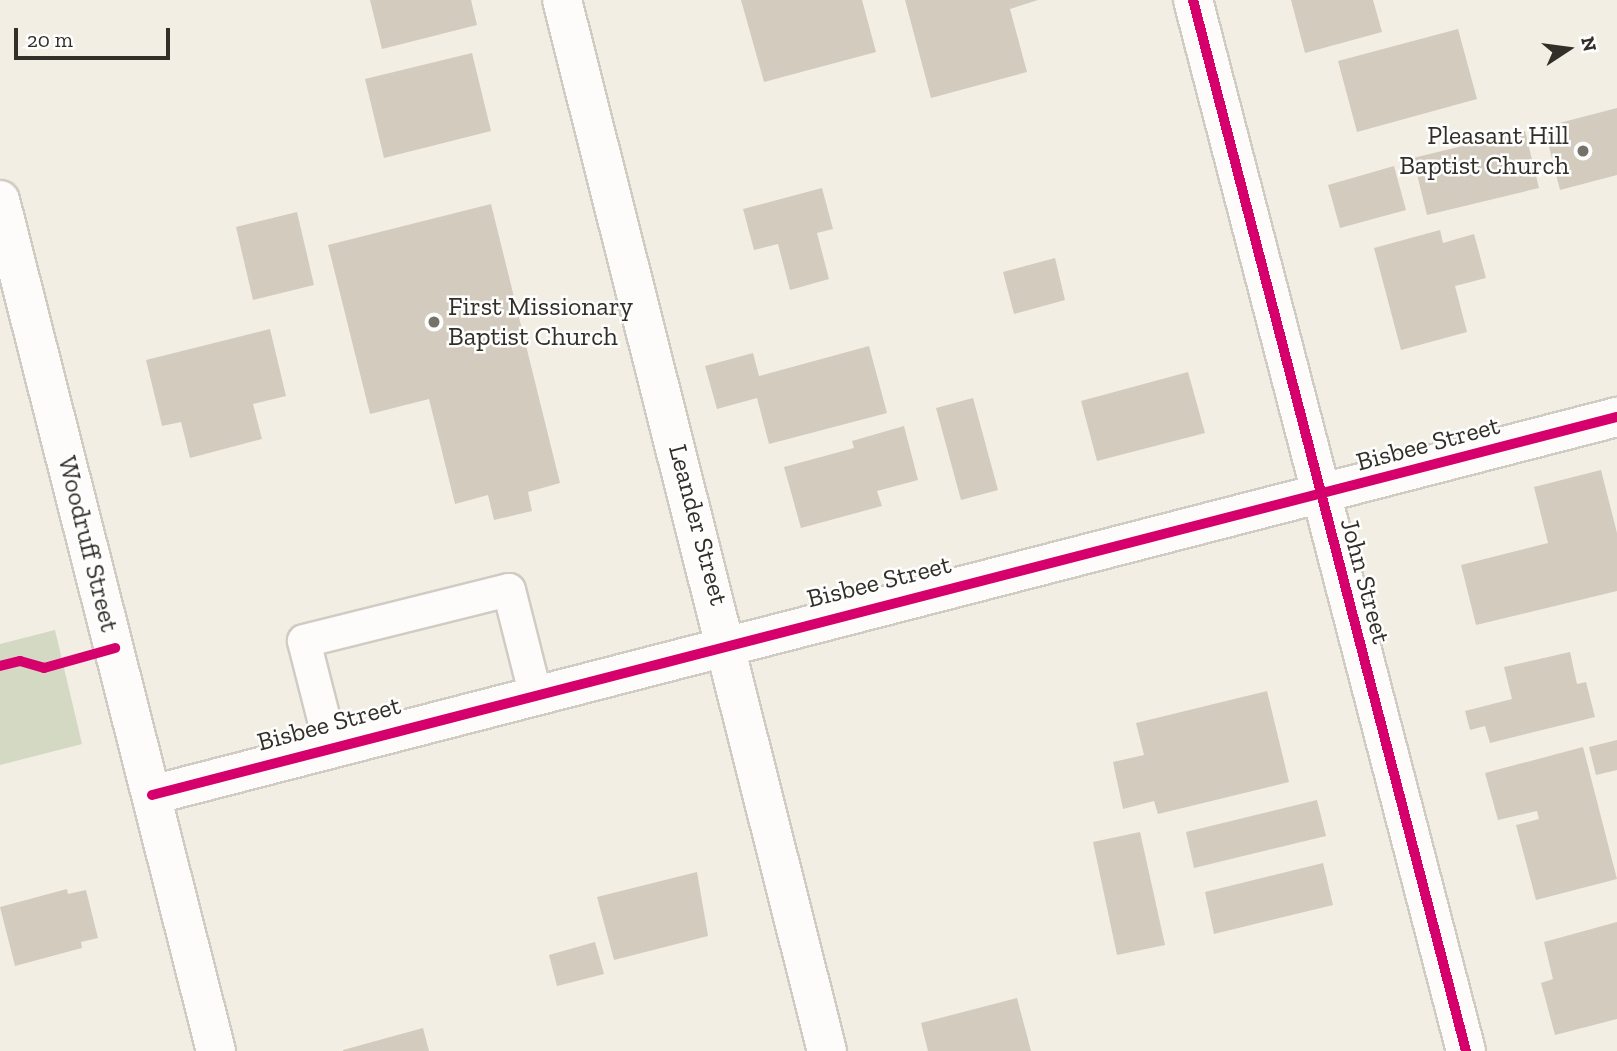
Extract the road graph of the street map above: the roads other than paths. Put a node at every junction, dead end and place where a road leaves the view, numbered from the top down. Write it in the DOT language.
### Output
graph roads {
  1 [pos="562,0"];
  2 [pos="1193,0"];
  3 [pos="0,200"];
  4 [pos="1617,417"];
  5 [pos="1319,497"];
  6 [pos="728,643"];
  7 [pos="535,693"];
  8 [pos="331,747"];
  9 [pos="152,795"];
  10 [pos="216,1051"];
  11 [pos="827,1051"];
  12 [pos="1466,1051"];
  1 -- 6 [label="street, Leander Street"];
  2 -- 5 [label="street, John Street"];
  3 -- 9 [label="street, Woodruff Street"];
  4 -- 5 [label="street, Bisbee Street"];
  5 -- 6 [label="street, Bisbee Street"];
  5 -- 12 [label="street, John Street"];
  6 -- 7 [label="street, Bisbee Street"];
  6 -- 11 [label="street, Leander Street"];
  7 -- 8 [label="street, Bisbee Street"];
  7 -- 8 [label="lane"];
  8 -- 9 [label="street, Bisbee Street"];
  9 -- 10 [label="street, Woodruff Street"];
}
